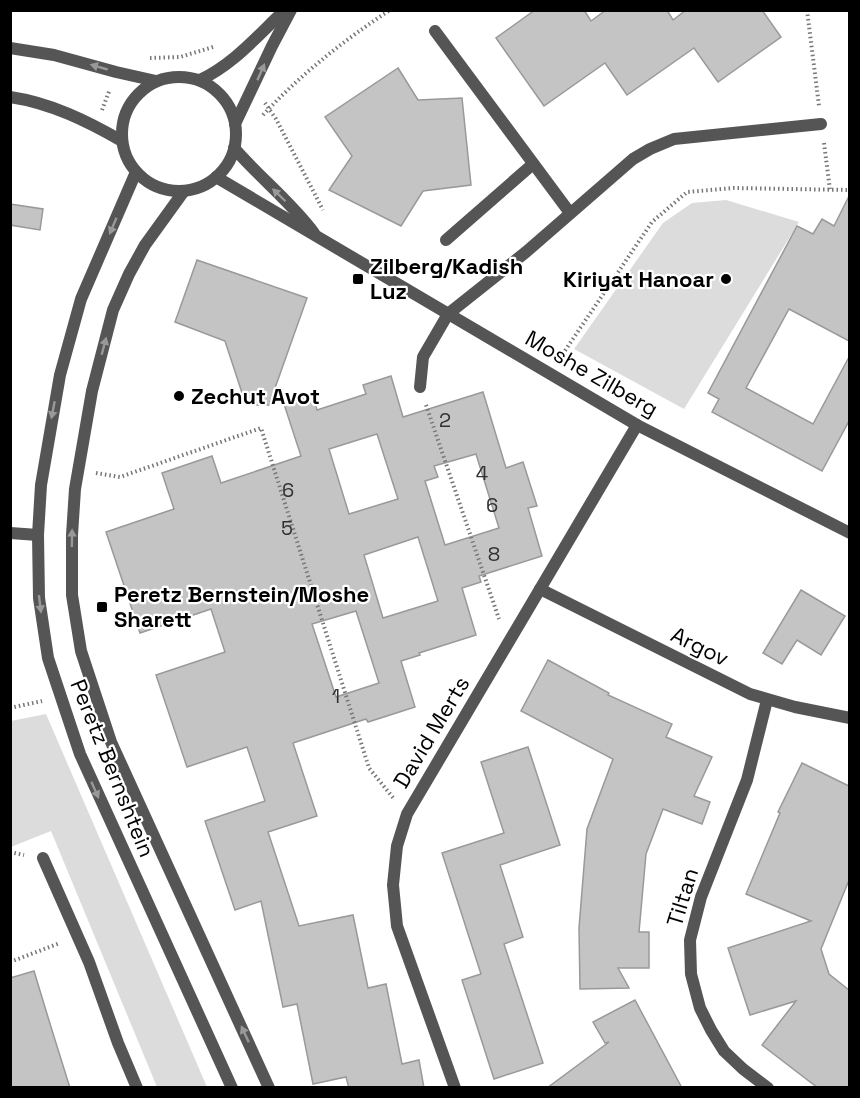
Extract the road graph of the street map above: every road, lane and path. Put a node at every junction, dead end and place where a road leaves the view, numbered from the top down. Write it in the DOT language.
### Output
graph roads {
  1 [pos="285,10"];
  2 [pos="291,10"];
  3 [pos="390,10"];
  4 [pos="807,10"];
  5 [pos="435,31"];
  6 [pos="10,48"];
  7 [pos="201,80"];
  8 [pos="156,81"];
  9 [pos="253,88"];
  10 [pos="10,97"];
  11 [pos="268,109"];
  12 [pos="262,116"];
  13 [pos="235,124"];
  14 [pos="821,124"];
  15 [pos="122,141"];
  16 [pos="234,148"];
  17 [pos="533,164"];
  18 [pos="136,172"];
  19 [pos="216,177"];
  20 [pos="830,190"];
  21 [pos="849,190"];
  22 [pos="184,191"];
  23 [pos="570,213"];
  24 [pos="326,217"];
  25 [pos="319,238"];
  26 [pos="446,240"];
  27 [pos="448,314"];
  28 [pos="560,357"];
  29 [pos="571,363"];
  30 [pos="549,373"];
  31 [pos="420,387"];
  32 [pos="637,425"];
  33 [pos="77,470"];
  34 [pos="10,533"];
  35 [pos="849,533"];
  36 [pos="38,535"];
  37 [pos="540,589"];
  38 [pos="507,644"];
  39 [pos="59,696"];
  40 [pos="768,700"];
  41 [pos="10,708"];
  42 [pos="849,718"];
  43 [pos="407,814"];
  44 [pos="44,858"];
  45 [pos="78,936"];
  46 [pos="10,962"];
  47 [pos="137,1088"];
  48 [pos="232,1088"];
  49 [pos="269,1088"];
  50 [pos="455,1088"];
  51 [pos="768,1088"];
  1 -- 7 [label="street"];
  9 -- 2 [label="street, one-way"];
  3 -- 11 [label="path"];
  4 -- 14 [label="path"];
  5 -- 17 [label="street"];
  8 -- 6 [label="street, one-way"];
  7 -- 8 [label="street"];
  7 -- 13 [label="street"];
  8 -- 15 [label="street"];
  9 -- 11 [label="path"];
  9 -- 13 [label="street"];
  10 -- 15 [label="street"];
  11 -- 12 [label="path"];
  11 -- 24 [label="path"];
  13 -- 16 [label="street"];
  14 -- 20 [label="path"];
  14 -- 23 [label="street"];
  15 -- 18 [label="street"];
  16 -- 19 [label="street"];
  25 -- 16 [label="street, Moshe Zilberg, one-way"];
  17 -- 23 [label="street"];
  17 -- 26 [label="street"];
  18 -- 22 [label="street"];
  18 -- 36 [label="street, Peretz Bernshtein, one-way"];
  19 -- 22 [label="street"];
  19 -- 25 [label="street, Moshe Zilberg"];
  20 -- 21 [label="path"];
  20 -- 28 [label="path"];
  33 -- 22 [label="street, Peretz Bernshtein, one-way"];
  23 -- 27 [label="street"];
  25 -- 27 [label="street, Moshe Zilberg"];
  27 -- 30 [label="street, Moshe Zilberg"];
  27 -- 31 [label="street"];
  28 -- 29 [label="path"];
  28 -- 30 [label="path"];
  30 -- 32 [label="street, Moshe Zilberg"];
  31 -- 38 [label="path"];
  32 -- 35 [label="street, Moshe Zilberg"];
  32 -- 37 [label="street, David Merts"];
  33 -- 43 [label="path"];
  49 -- 33 [label="street, Peretz Bernshtein, one-way"];
  34 -- 36 [label="street"];
  36 -- 39 [label="street, Peretz Bernshtein, one-way"];
  37 -- 38 [label="street, David Merts"];
  37 -- 40 [label="street, Argov"];
  38 -- 43 [label="street, David Merts"];
  39 -- 41 [label="path"];
  39 -- 48 [label="street, Peretz Bernshtein, one-way"];
  40 -- 42 [label="street, Argov"];
  40 -- 51 [label="street, Tiltan"];
  43 -- 50 [label="street, David Merts"];
  44 -- 45 [label="street"];
  45 -- 46 [label="path"];
  45 -- 47 [label="street"];
}
